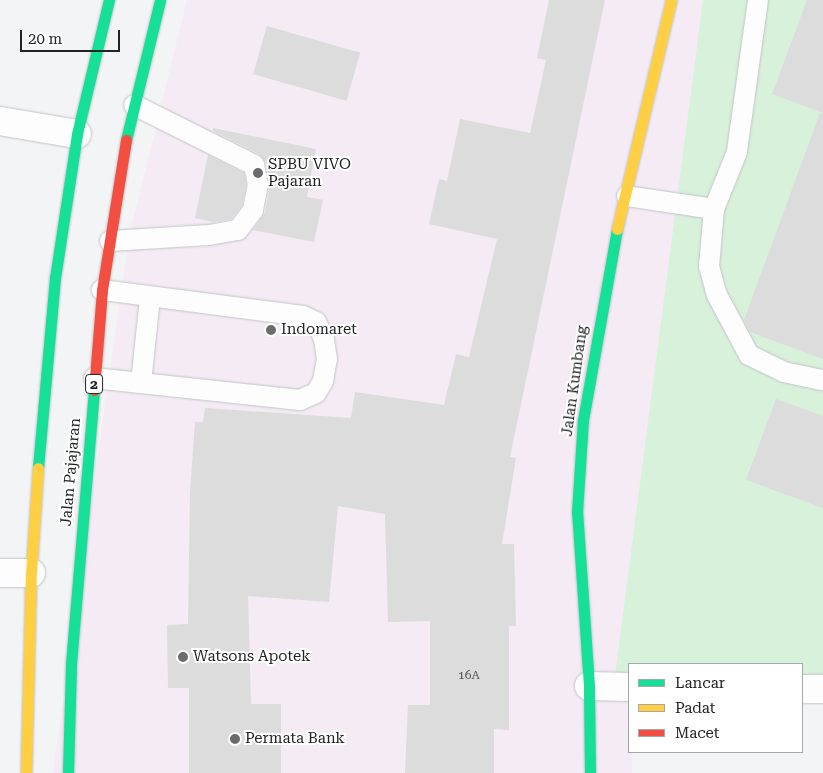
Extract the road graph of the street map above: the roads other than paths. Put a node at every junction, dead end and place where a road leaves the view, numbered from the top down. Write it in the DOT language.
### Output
graph roads {
  1 [pos="109,0"];
  2 [pos="160,0"];
  3 [pos="671,0"];
  4 [pos="758,0"];
  5 [pos="134,105"];
  6 [pos="0,121"];
  7 [pos="77,134"];
  8 [pos="627,196"];
  9 [pos="714,209"];
  10 [pos="110,241"];
  11 [pos="102,290"];
  12 [pos="150,297"];
  13 [pos="94,378"];
  14 [pos="823,380"];
  15 [pos="141,383"];
  16 [pos="0,573"];
  17 [pos="30,573"];
  18 [pos="589,686"];
  19 [pos="628,687"];
  20 [pos="803,688"];
  21 [pos="823,689"];
  22 [pos="26,773"];
  23 [pos="68,773"];
  24 [pos="590,773"];
  1 -- 7 [label="main road"];
  2 -- 5 [label="main road, Jalan Pajajaran / 2"];
  3 -- 8 [label="main road, Jalan Kumbang"];
  4 -- 9 [label="lane"];
  5 -- 10 [label="main road, Jalan Pajajaran / 2"];
  5 -- 10 [label="lane"];
  6 -- 7 [label="street"];
  7 -- 17 [label="main road"];
  8 -- 9 [label="lane"];
  8 -- 18 [label="main road, Jalan Kumbang"];
  9 -- 14 [label="lane"];
  10 -- 11 [label="main road, Jalan Pajajaran / 2"];
  11 -- 12 [label="lane"];
  11 -- 13 [label="main road, Jalan Pajajaran / 2"];
  12 -- 15 [label="lane"];
  12 -- 15 [label="lane"];
  13 -- 15 [label="lane"];
  13 -- 23 [label="main road, Jalan Pajajaran / 2"];
  16 -- 17 [label="street"];
  17 -- 22 [label="main road"];
  18 -- 19 [label="street"];
  18 -- 24 [label="main road, Jalan Kumbang"];
  20 -- 21 [label="street"];
}
